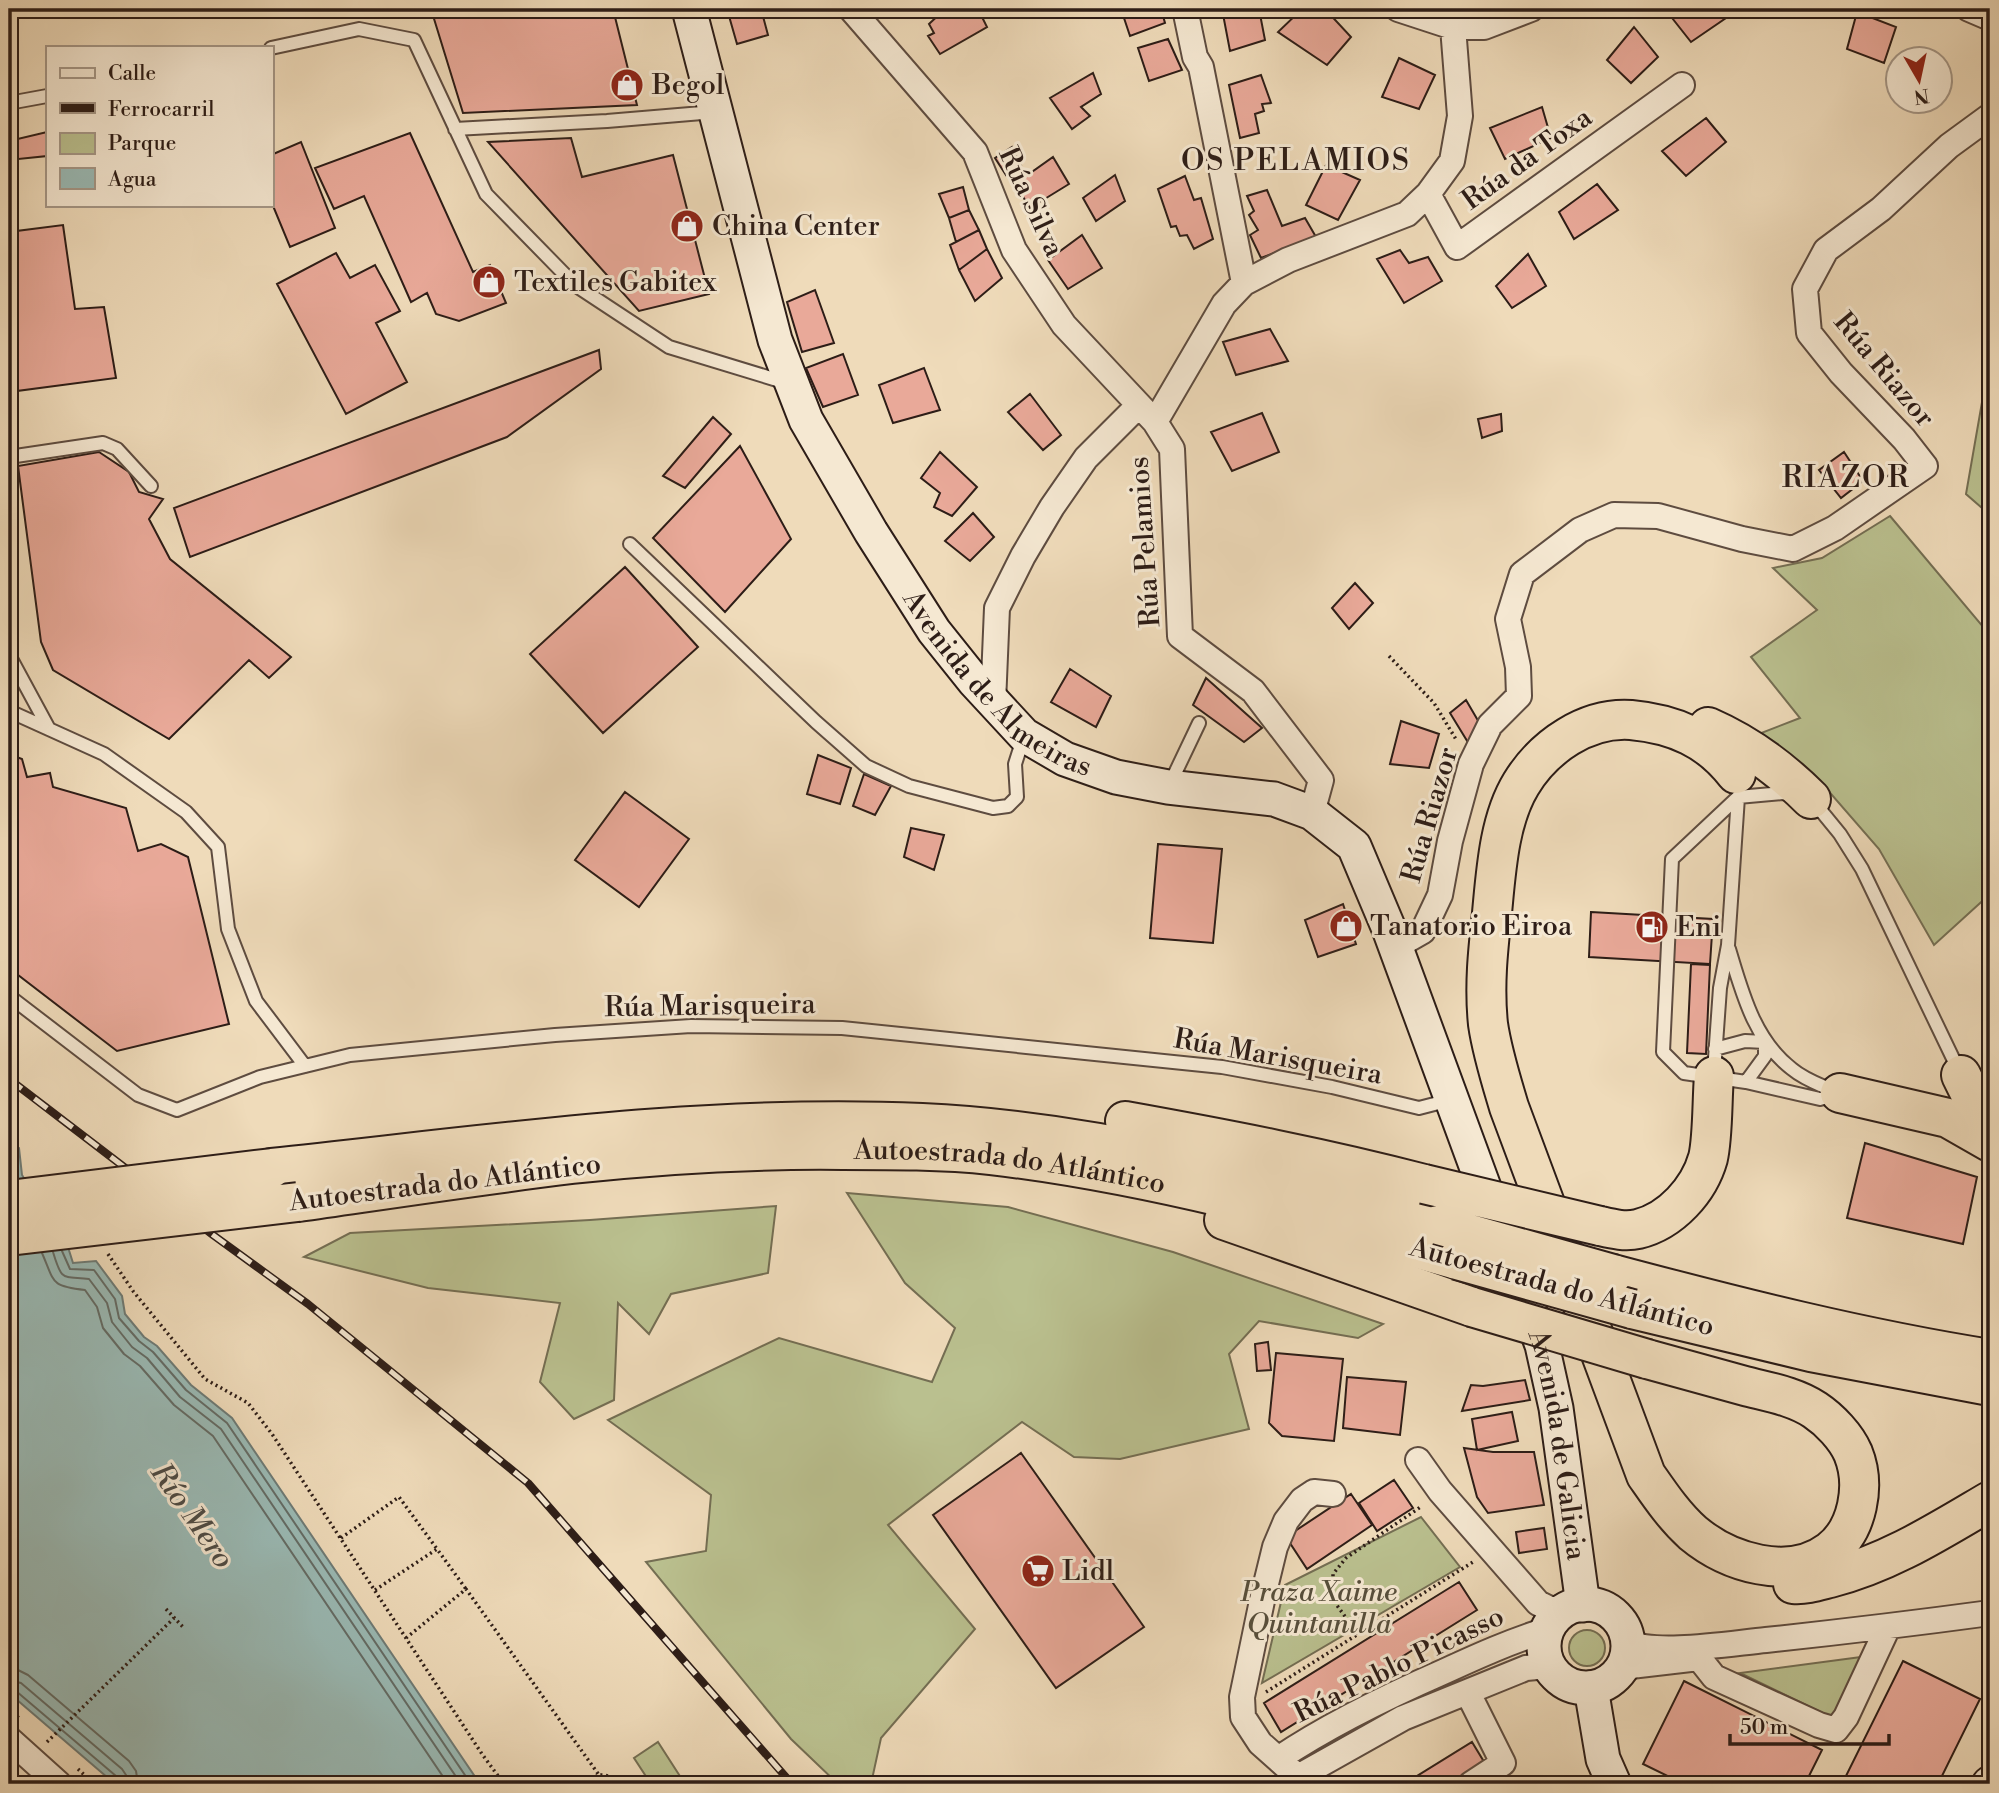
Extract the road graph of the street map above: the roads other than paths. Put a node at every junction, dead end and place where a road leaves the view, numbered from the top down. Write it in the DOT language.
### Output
graph roads {
  1 [pos="689,9"];
  2 [pos="851,9"];
  3 [pos="1185,9"];
  4 [pos="1398,9"];
  5 [pos="1531,9"];
  6 [pos="1969,9"];
  7 [pos="1990,18"];
  8 [pos="1453,27"];
  9 [pos="273,48"];
  10 [pos="1682,85"];
  11 [pos="46,96"];
  12 [pos="9,103"];
  13 [pos="715,112"];
  14 [pos="1990,116"];
  15 [pos="455,129"];
  16 [pos="1428,194"];
  17 [pos="1244,283"];
  18 [pos="790,384"];
  19 [pos="1147,413"];
  20 [pos="9,457"];
  21 [pos="151,486"];
  22 [pos="630,544"];
  23 [pos="9,655"];
  24 [pos="993,703"];
  25 [pos="9,711"];
  26 [pos="1199,723"];
  27 [pos="49,729"];
  28 [pos="1024,735"];
  29 [pos="1730,736"];
  30 [pos="1737,785"];
  31 [pos="1168,788"];
  32 [pos="1811,799"];
  33 [pos="1312,813"];
  34 [pos="1728,945"];
  35 [pos="1395,947"];
  36 [pos="9,996"];
  37 [pos="1765,1042"];
  38 [pos="305,1066"];
  39 [pos="1725,1069"];
  40 [pos="1961,1075"];
  41 [pos="1840,1093"];
  42 [pos="1450,1100"];
  43 [pos="811,1121"];
  44 [pos="1990,1134"];
  45 [pos="1990,1142"];
  46 [pos="1478,1171"];
  47 [pos="1109,1172"];
  48 [pos="9,1200"];
  49 [pos="9,1236"];
  50 [pos="1990,1359"];
  51 [pos="1990,1387"];
  52 [pos="1418,1460"];
  53 [pos="1332,1494"];
  54 [pos="1990,1501"];
  55 [pos="1990,1613"];
  56 [pos="1553,1617"];
  57 [pos="1888,1627"];
  58 [pos="1625,1654"];
  59 [pos="1548,1666"];
  60 [pos="1591,1688"];
  61 [pos="1468,1693"];
  62 [pos="9,1739"];
  63 [pos="1278,1759"];
  64 [pos="1296,1781"];
  65 [pos="59,1784"];
  66 [pos="1471,1784"];
  67 [pos="1614,1784"];
  1 -- 13 [label="main road, Avenida de Almeiras"];
  2 -- 19 [label="street, Rúa Silva"];
  3 -- 17 [label="street"];
  4 -- 8 [label="street"];
  5 -- 8 [label="street"];
  6 -- 7 [label="street"];
  8 -- 16 [label="street, Rúa Pelamios"];
  9 -- 15 [label="lane"];
  10 -- 16 [label="street, Rúa da Toxa"];
  11 -- 12 [label="lane"];
  13 -- 15 [label="lane"];
  13 -- 18 [label="main road, Avenida de Almeiras"];
  14 -- 35 [label="street, Rúa Riazor"];
  15 -- 18 [label="lane"];
  16 -- 17 [label="street, Rúa Pelamios"];
  17 -- 19 [label="street, Rúa Pelamios"];
  18 -- 24 [label="main road, Avenida de Almeiras"];
  19 -- 24 [label="street"];
  19 -- 33 [label="street, Rúa Pelamios"];
  20 -- 21 [label="lane"];
  22 -- 28 [label="lane"];
  23 -- 27 [label="lane"];
  24 -- 28 [label="main road, Avenida de Almeiras"];
  25 -- 27 [label="lane"];
  26 -- 31 [label="lane"];
  27 -- 38 [label="lane"];
  28 -- 31 [label="main road, Avenida de Almeiras"];
  29 -- 30 [label="highway"];
  29 -- 32 [label="highway"];
  29 -- 54 [label="highway"];
  30 -- 32 [label="lane"];
  30 -- 34 [label="lane"];
  30 -- 39 [label="lane"];
  30 -- 47 [label="highway, bridge"];
  31 -- 33 [label="main road, Avenida de Almeiras"];
  32 -- 40 [label="lane"];
  33 -- 35 [label="main road, Avenida de Almeiras"];
  34 -- 37 [label="lane"];
  34 -- 39 [label="lane"];
  35 -- 42 [label="main road, Avenida de Almeiras"];
  36 -- 38 [label="lane, Rúa Marisqueira"];
  37 -- 39 [label="lane"];
  37 -- 39 [label="lane"];
  37 -- 41 [label="lane"];
  38 -- 42 [label="lane, Rúa Marisqueira"];
  39 -- 41 [label="lane"];
  39 -- 43 [label="highway, bridge"];
  40 -- 44 [label="highway"];
  41 -- 45 [label="highway"];
  42 -- 46 [label="main road, Avenida de Almeiras"];
  43 -- 48 [label="highway, Autoestrada do Atlántico, bridge"];
  43 -- 50 [label="highway, Autoestrada do Atlántico, bridge"];
  46 -- 56 [label="main road, Avenida de Galicia"];
  47 -- 49 [label="highway, Autoestrada do Atlántico, bridge"];
  47 -- 51 [label="highway, Autoestrada do Atlántico, bridge"];
  52 -- 56 [label="street"];
  53 -- 63 [label="street"];
  55 -- 57 [label="street"];
  56 -- 58 [label="main road"];
  56 -- 59 [label="main road, Avenida de Galicia"];
  56 -- 63 [label="street, Rúa Pablo Picasso"];
  57 -- 58 [label="street"];
  57 -- 58 [label="street"];
  58 -- 60 [label="main road"];
  59 -- 60 [label="main road"];
  59 -- 61 [label="street, Rúa Pablo Picasso"];
  60 -- 67 [label="main road"];
  61 -- 64 [label="street, Rúa Pablo Picasso"];
  61 -- 66 [label="street"];
  62 -- 65 [label="street"];
  63 -- 64 [label="street"];
}
